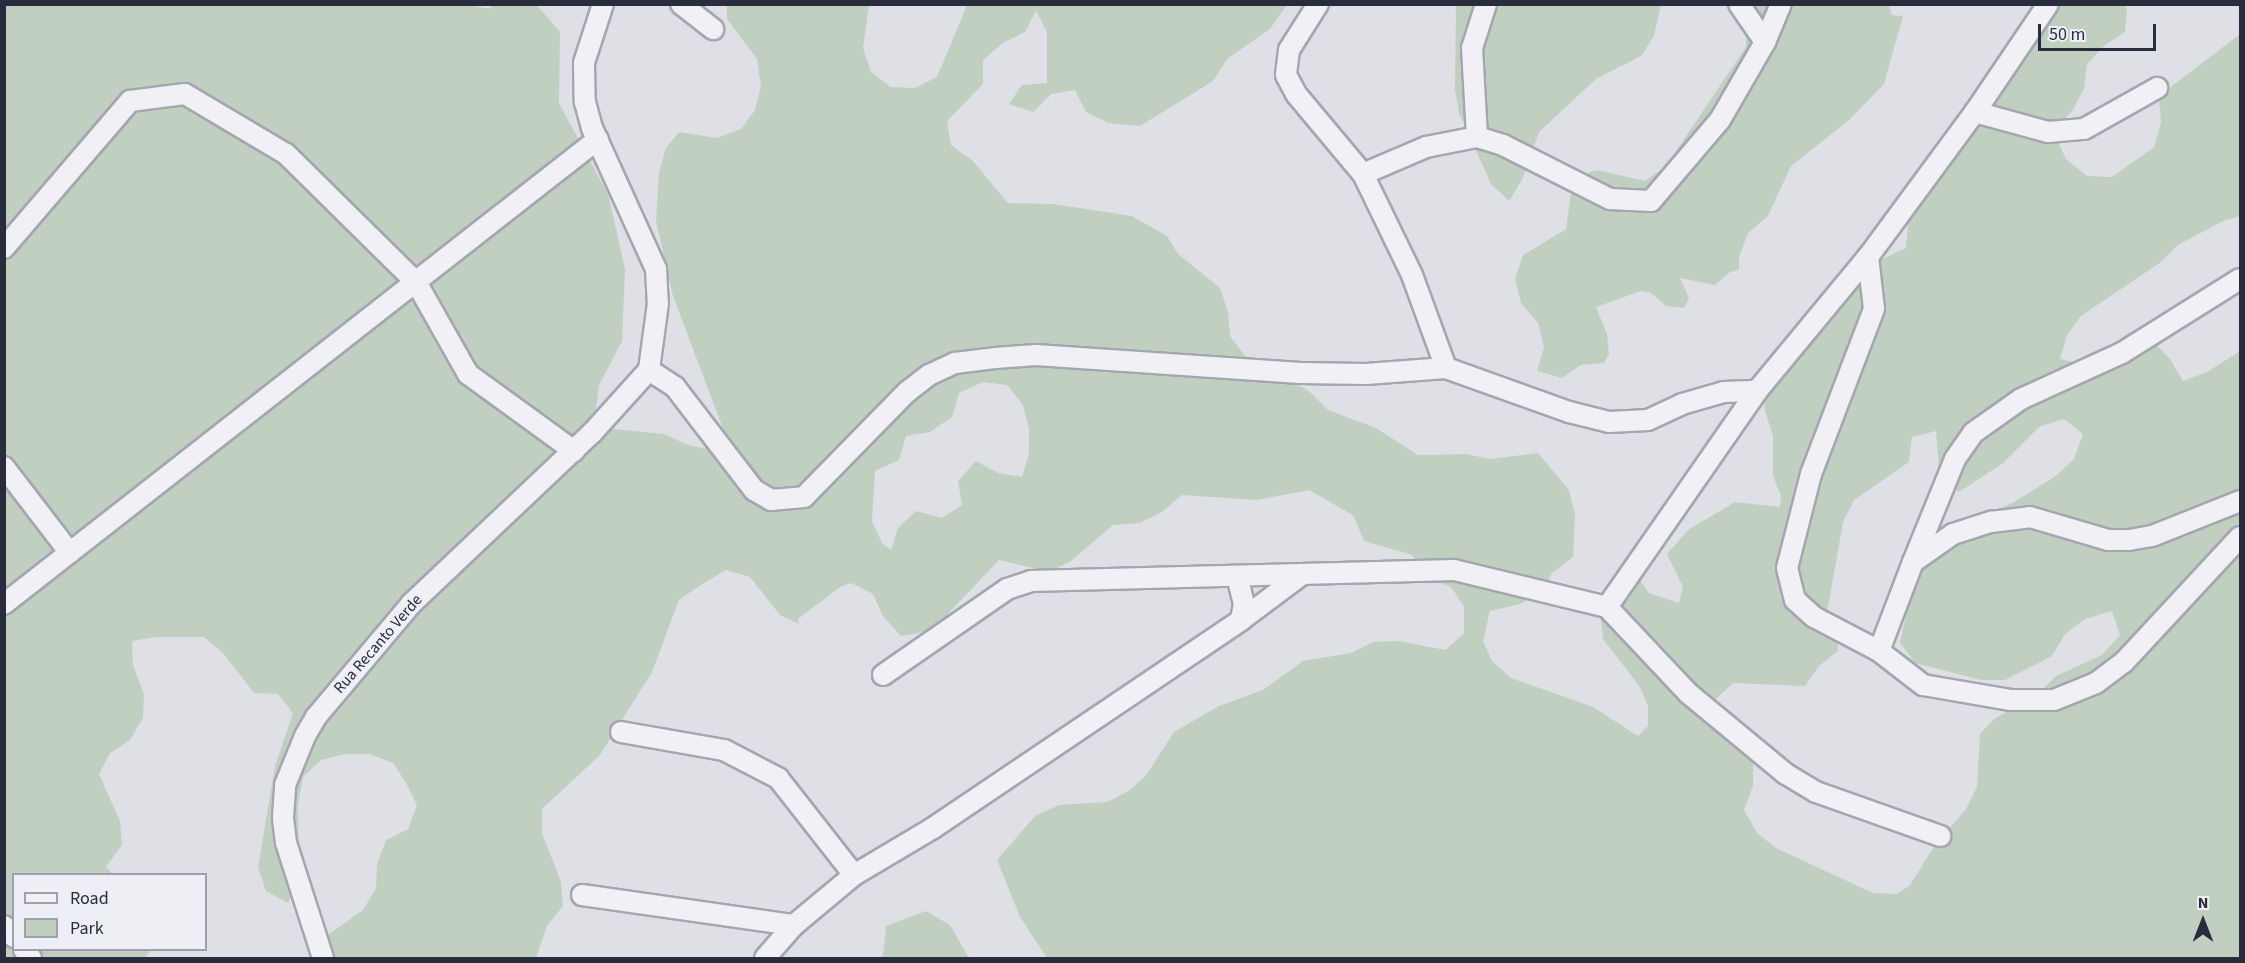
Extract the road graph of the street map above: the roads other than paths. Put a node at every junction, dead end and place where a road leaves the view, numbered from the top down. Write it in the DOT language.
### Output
graph roads {
  1 [pos="603,4"];
  2 [pos="681,4"];
  3 [pos="1318,4"];
  4 [pos="1486,4"];
  5 [pos="1739,4"];
  6 [pos="1781,4"];
  7 [pos="2046,5"];
  8 [pos="713,29"];
  9 [pos="1765,42"];
  10 [pos="2157,88"];
  11 [pos="1975,112"];
  12 [pos="1477,137"];
  13 [pos="598,139"];
  14 [pos="1363,174"];
  15 [pos="4,248"];
  16 [pos="1868,257"];
  17 [pos="2241,279"];
  18 [pos="416,282"];
  19 [pos="1446,368"];
  20 [pos="649,369"];
  21 [pos="1757,391"];
  22 [pos="574,451"];
  23 [pos="4,467"];
  24 [pos="2241,501"];
  25 [pos="2241,537"];
  26 [pos="70,553"];
  27 [pos="1913,562"];
  28 [pos="1237,576"];
  29 [pos="1300,576"];
  30 [pos="4,604"];
  31 [pos="1607,608"];
  32 [pos="1241,620"];
  33 [pos="1879,651"];
  34 [pos="883,675"];
  35 [pos="621,732"];
  36 [pos="1940,836"];
  37 [pos="854,875"];
  38 [pos="582,895"];
  39 [pos="794,925"];
  40 [pos="324,958"];
  41 [pos="765,958"];
  1 -- 13 [label="street"];
  2 -- 8 [label="street"];
  3 -- 14 [label="street"];
  4 -- 12 [label="street"];
  5 -- 9 [label="street"];
  6 -- 9 [label="street"];
  7 -- 11 [label="street"];
  9 -- 12 [label="street"];
  10 -- 11 [label="street"];
  11 -- 16 [label="street"];
  12 -- 14 [label="street"];
  13 -- 18 [label="street"];
  13 -- 20 [label="street"];
  14 -- 19 [label="street"];
  15 -- 18 [label="street"];
  16 -- 21 [label="street"];
  16 -- 33 [label="street"];
  17 -- 27 [label="street"];
  18 -- 22 [label="street"];
  18 -- 26 [label="street"];
  19 -- 20 [label="street"];
  19 -- 21 [label="street"];
  20 -- 22 [label="street, Rua Recanto Verde"];
  21 -- 31 [label="street"];
  22 -- 40 [label="street, Rua Recanto Verde"];
  23 -- 26 [label="street"];
  24 -- 27 [label="street"];
  25 -- 33 [label="street"];
  26 -- 30 [label="street"];
  27 -- 33 [label="street"];
  28 -- 29 [label="street"];
  28 -- 32 [label="street"];
  28 -- 34 [label="street"];
  29 -- 31 [label="street"];
  29 -- 32 [label="street"];
  31 -- 36 [label="street"];
  32 -- 37 [label="street"];
  35 -- 37 [label="street"];
  37 -- 39 [label="street"];
  38 -- 39 [label="street"];
  39 -- 41 [label="street"];
}
